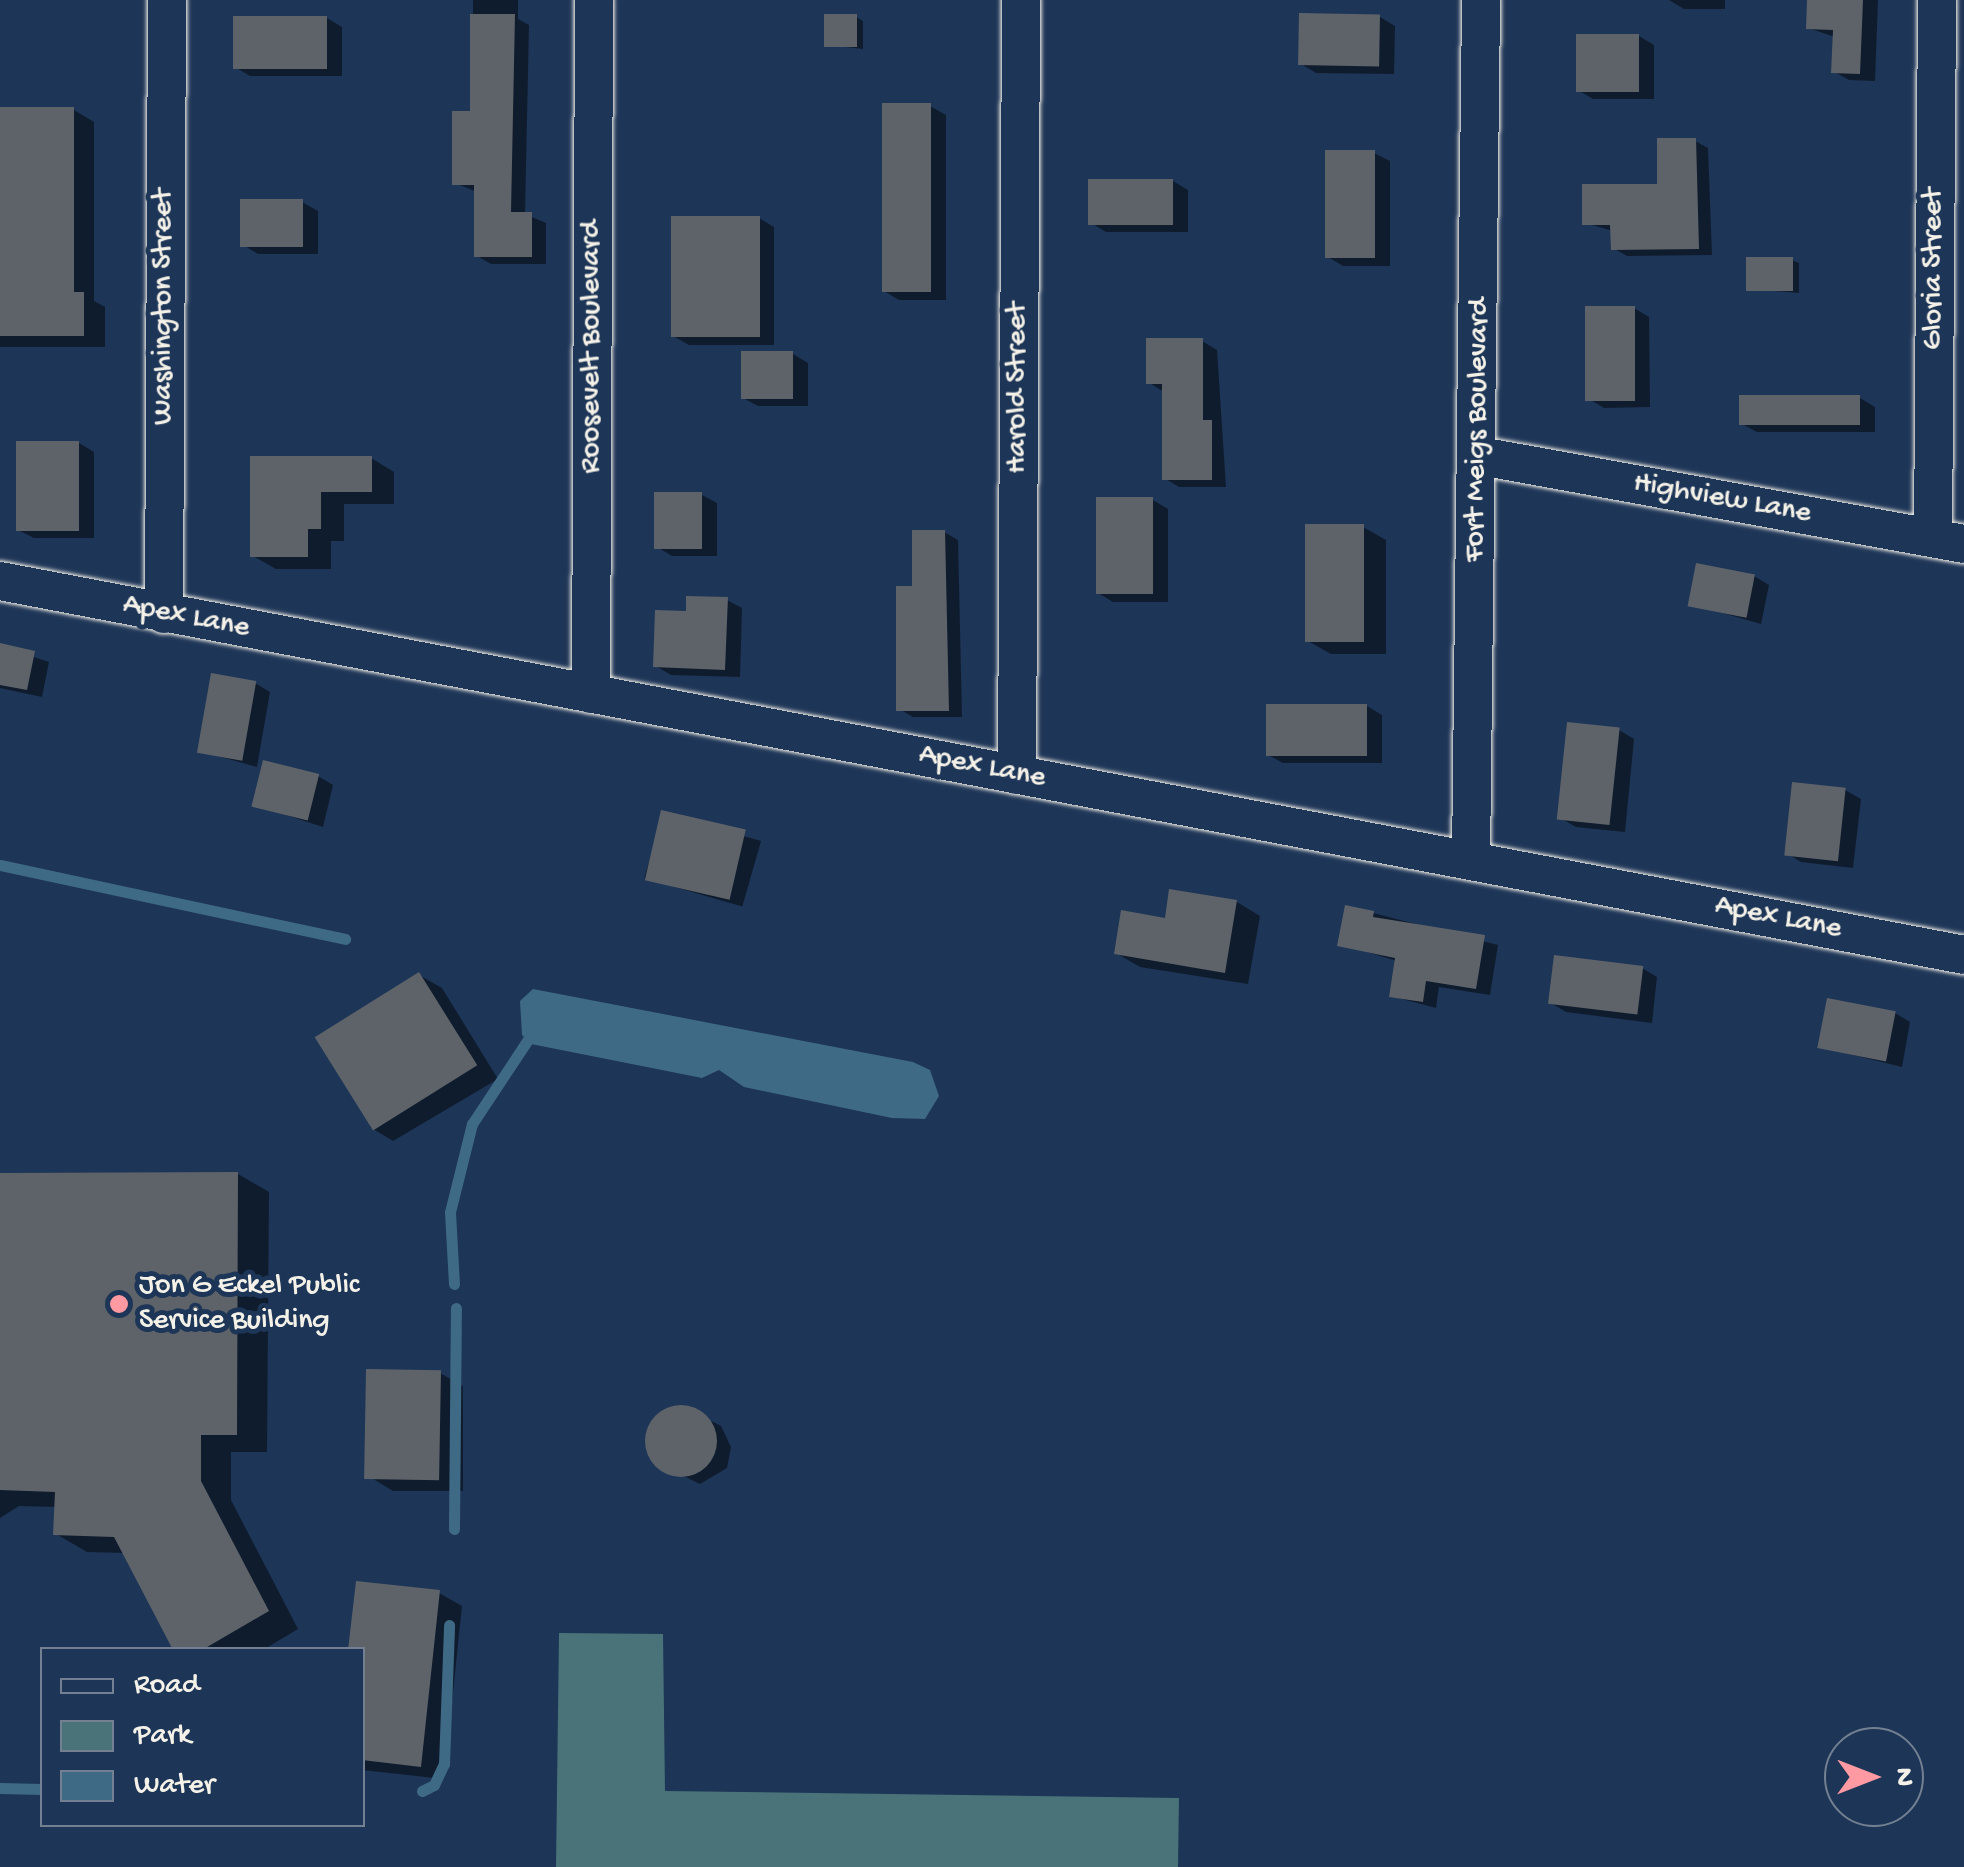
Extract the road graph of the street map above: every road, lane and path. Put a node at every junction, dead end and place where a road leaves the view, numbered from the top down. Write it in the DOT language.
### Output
graph roads {
  1 [pos="167,0"];
  2 [pos="594,0"];
  3 [pos="1021,0"];
  4 [pos="1481,0"];
  5 [pos="1938,0"];
  6 [pos="1480,456"];
  7 [pos="1949,541"];
  8 [pos="0,581"];
  9 [pos="164,614"];
  10 [pos="592,694"];
  11 [pos="1017,775"];
  12 [pos="1471,860"];
  13 [pos="1964,955"];
  1 -- 9 [label="street, Washington Street"];
  2 -- 10 [label="street, Roosevelt Boulevard"];
  3 -- 11 [label="street, Harold Street"];
  4 -- 6 [label="street, Fort Meigs Boulevard"];
  5 -- 7 [label="street, Gloria Street"];
  6 -- 7 [label="street, Highview Lane"];
  6 -- 12 [label="street, Fort Meigs Boulevard"];
  8 -- 9 [label="street, Apex Lane"];
  9 -- 10 [label="street, Apex Lane"];
  10 -- 11 [label="street, Apex Lane"];
  11 -- 12 [label="street, Apex Lane"];
  12 -- 13 [label="street, Apex Lane"];
}
